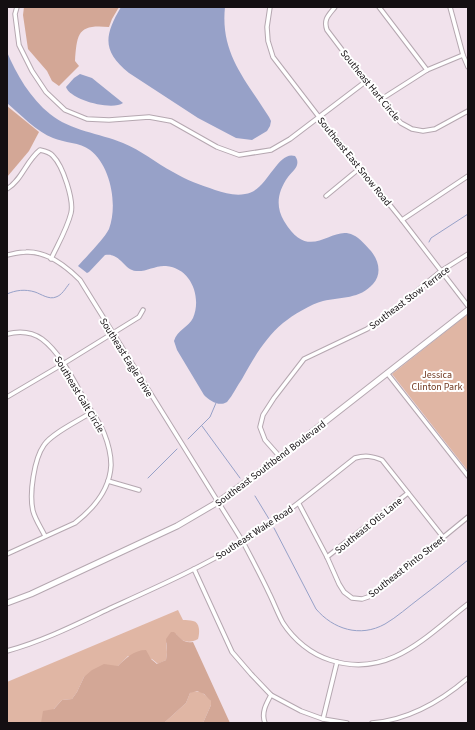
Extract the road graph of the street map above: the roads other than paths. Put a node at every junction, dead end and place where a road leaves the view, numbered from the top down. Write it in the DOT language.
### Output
graph roads {
  1 [pos="17,7"];
  2 [pos="270,7"];
  3 [pos="335,7"];
  4 [pos="379,7"];
  5 [pos="450,7"];
  6 [pos="463,55"];
  7 [pos="468,67"];
  8 [pos="427,70"];
  9 [pos="365,82"];
  10 [pos="380,100"];
  11 [pos="468,111"];
  12 [pos="319,117"];
  13 [pos="360,168"];
  14 [pos="468,176"];
  15 [pos="7,189"];
  16 [pos="326,196"];
  17 [pos="402,220"];
  18 [pos="468,254"];
  19 [pos="7,255"];
  20 [pos="51,259"];
  21 [pos="441,271"];
  22 [pos="468,306"];
  23 [pos="143,310"];
  24 [pos="468,310"];
  25 [pos="113,333"];
  26 [pos="7,334"];
  27 [pos="63,364"];
  28 [pos="387,373"];
  29 [pos="7,397"];
  30 [pos="92,412"];
  31 [pos="280,458"];
  32 [pos="468,476"];
  33 [pos="108,481"];
  34 [pos="139,490"];
  35 [pos="408,493"];
  36 [pos="218,502"];
  37 [pos="299,504"];
  38 [pos="468,517"];
  39 [pos="45,536"];
  40 [pos="443,537"];
  41 [pos="243,542"];
  42 [pos="7,554"];
  43 [pos="327,557"];
  44 [pos="194,569"];
  45 [pos="7,603"];
  46 [pos="468,604"];
  47 [pos="7,651"];
  48 [pos="337,662"];
  49 [pos="468,678"];
  50 [pos="271,695"];
  51 [pos="323,719"];
  52 [pos="265,723"];
  53 [pos="347,723"];
  54 [pos="372,723"];
  55 [pos="377,723"];
  1 -- 12 [label="street"];
  2 -- 12 [label="street, Southeast East Snow Road"];
  3 -- 9 [label="street, Southeast Hart Circle"];
  4 -- 8 [label="street"];
  5 -- 6 [label="street"];
  6 -- 7 [label="street"];
  6 -- 8 [label="street"];
  8 -- 10 [label="street"];
  9 -- 10 [label="street, Southeast Hart Circle"];
  9 -- 12 [label="street"];
  10 -- 11 [label="street, Southeast Hart Circle"];
  12 -- 13 [label="street, Southeast East Snow Road"];
  13 -- 16 [label="street"];
  13 -- 17 [label="street, Southeast East Snow Road"];
  14 -- 17 [label="street"];
  15 -- 20 [label="street"];
  17 -- 21 [label="street, Southeast East Snow Road"];
  18 -- 21 [label="street, Southeast Stow Terrace"];
  19 -- 20 [label="street, Southeast Eagle Drive"];
  20 -- 25 [label="street, Southeast Eagle Drive"];
  21 -- 22 [label="street, Southeast East Snow Road"];
  21 -- 31 [label="street, Southeast Stow Terrace"];
  23 -- 25 [label="street"];
  24 -- 28 [label="street, Southeast Southbend Boulevard"];
  25 -- 27 [label="street"];
  25 -- 36 [label="street, Southeast Eagle Drive"];
  26 -- 27 [label="street, Southeast Galt Circle"];
  27 -- 29 [label="street"];
  27 -- 30 [label="street, Southeast Galt Circle"];
  28 -- 31 [label="street, Southeast Southbend Boulevard"];
  28 -- 32 [label="street"];
  30 -- 33 [label="street, Southeast Galt Circle"];
  30 -- 39 [label="street"];
  31 -- 36 [label="street, Southeast Southbend Boulevard"];
  33 -- 34 [label="street"];
  33 -- 39 [label="street, Southeast Galt Circle"];
  35 -- 37 [label="street, Southeast Wake Road"];
  35 -- 40 [label="street, Southeast Wake Road"];
  35 -- 43 [label="street, Southeast Otis Lane"];
  36 -- 41 [label="street, Southeast Eagle Drive"];
  36 -- 45 [label="street, Southeast Southbend Boulevard"];
  37 -- 41 [label="street, Southeast Wake Road"];
  37 -- 43 [label="street, Southeast Pinto Street"];
  38 -- 40 [label="street, Southeast Pinto Street"];
  39 -- 42 [label="street, Southeast Galt Circle"];
  40 -- 43 [label="street, Southeast Pinto Street"];
  41 -- 44 [label="street, Southeast Wake Road"];
  41 -- 48 [label="street, Southeast Eagle Drive"];
  44 -- 47 [label="street, Southeast Wake Road"];
  44 -- 50 [label="street"];
  46 -- 48 [label="street, Southeast Eagle Drive"];
  48 -- 51 [label="street"];
  49 -- 55 [label="street"];
  50 -- 51 [label="street"];
  50 -- 52 [label="street"];
  51 -- 53 [label="street"];
  54 -- 55 [label="street"];
}
